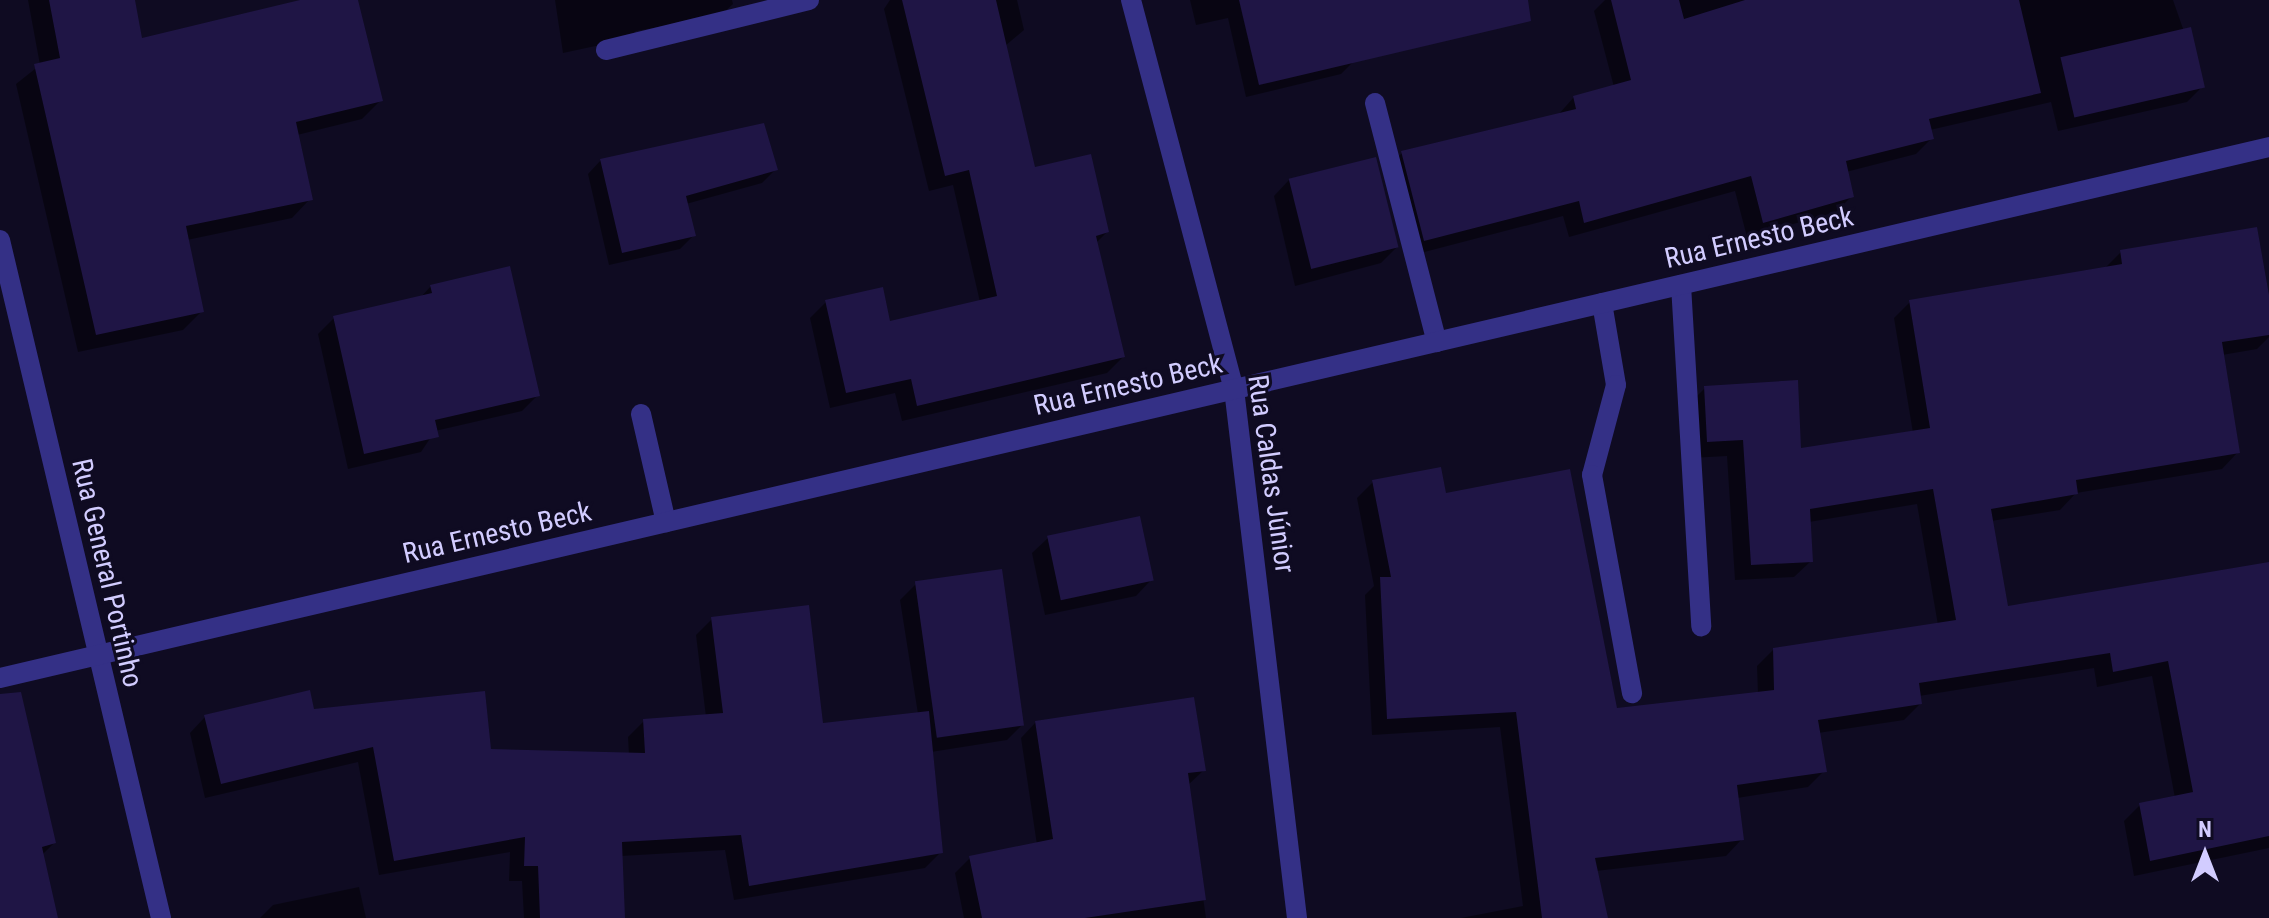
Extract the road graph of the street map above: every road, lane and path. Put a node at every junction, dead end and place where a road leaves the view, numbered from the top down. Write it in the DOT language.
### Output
graph roads {
  1 [pos="809,0"];
  2 [pos="1131,0"];
  3 [pos="606,50"];
  4 [pos="1375,103"];
  5 [pos="2269,147"];
  6 [pos="0,240"];
  7 [pos="1681,285"];
  8 [pos="1602,303"];
  9 [pos="1437,342"];
  10 [pos="1234,389"];
  11 [pos="641,414"];
  12 [pos="666,522"];
  13 [pos="1701,626"];
  14 [pos="97,655"];
  15 [pos="0,678"];
  16 [pos="1632,693"];
  17 [pos="161,918"];
  18 [pos="1297,918"];
  1 -- 3 [label="street"];
  2 -- 10 [label="street, Rua Caldas Júnior"];
  4 -- 9 [label="street"];
  5 -- 7 [label="street, Rua Ernesto Beck"];
  6 -- 14 [label="street, Rua General Portinho"];
  7 -- 8 [label="street, Rua Ernesto Beck"];
  7 -- 13 [label="street"];
  8 -- 9 [label="street, Rua Ernesto Beck"];
  8 -- 16 [label="street"];
  9 -- 10 [label="street, Rua Ernesto Beck"];
  10 -- 12 [label="street, Rua Ernesto Beck"];
  10 -- 18 [label="street, Rua Caldas Júnior"];
  11 -- 12 [label="street"];
  12 -- 14 [label="street, Rua Ernesto Beck"];
  14 -- 15 [label="street, Rua Ernesto Beck"];
  14 -- 17 [label="street, Rua General Portinho"];
}
